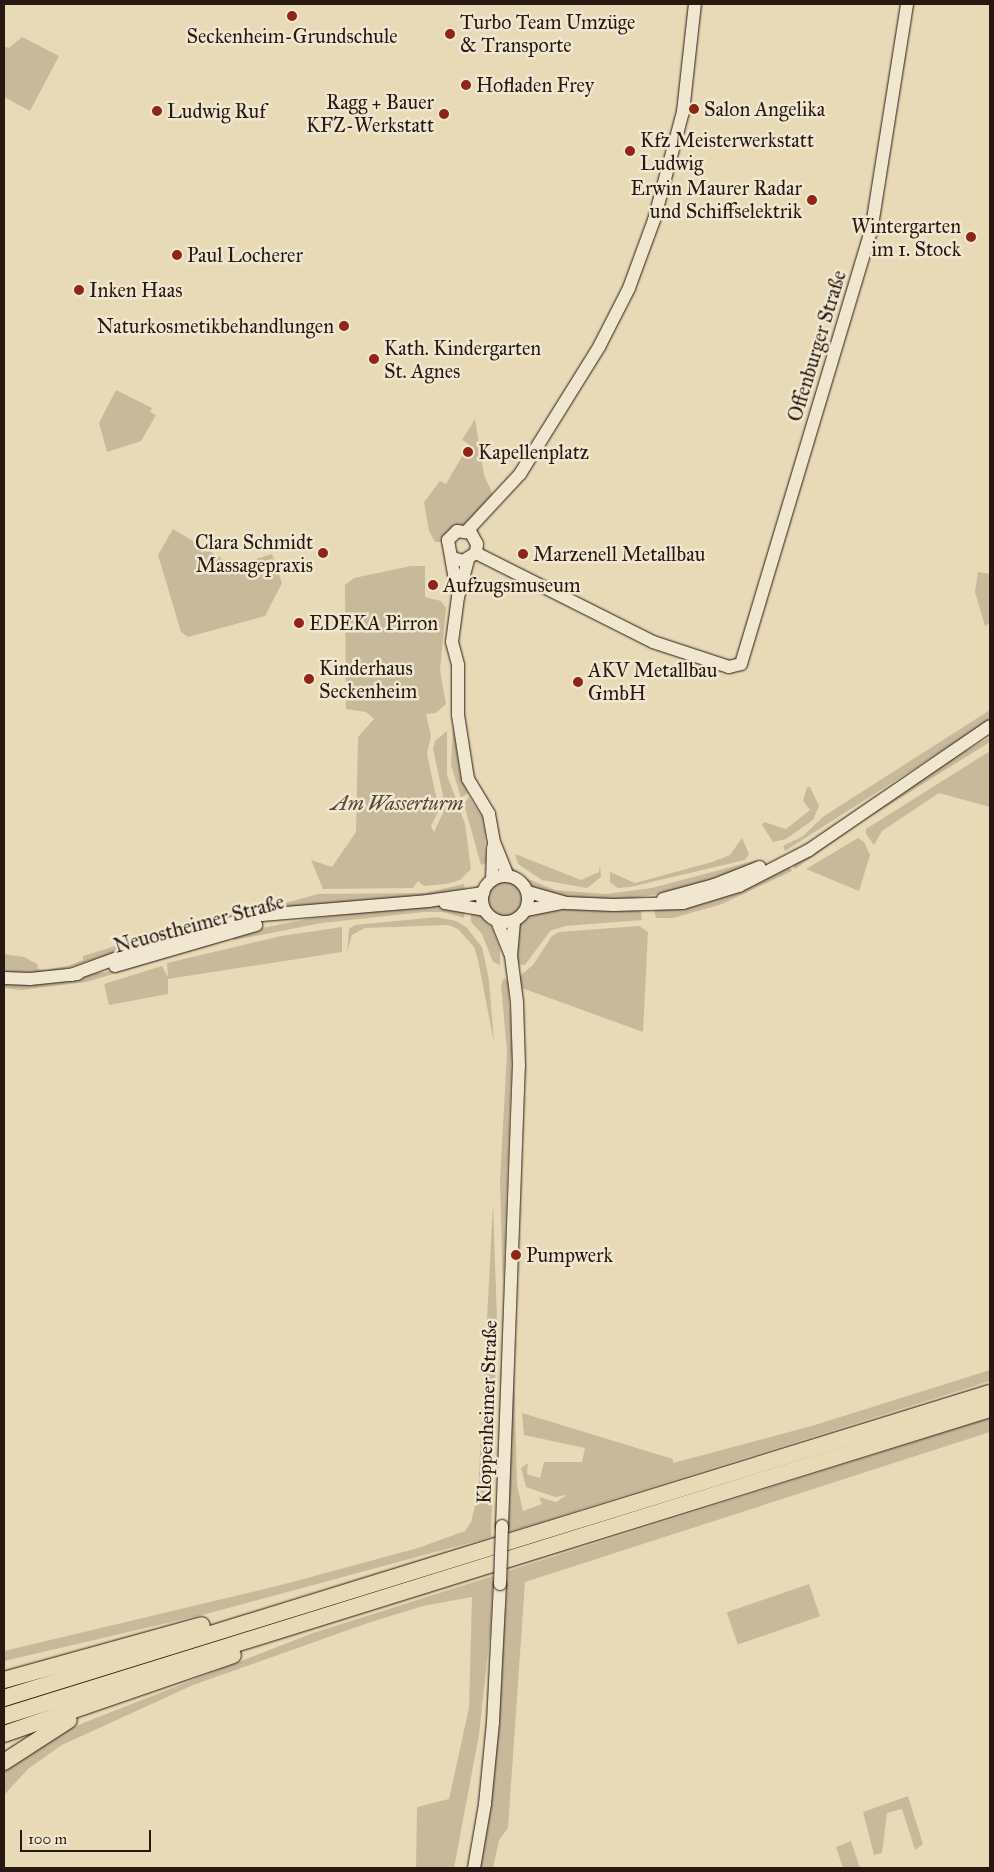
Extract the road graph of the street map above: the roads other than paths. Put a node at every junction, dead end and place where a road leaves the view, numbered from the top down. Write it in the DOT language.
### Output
graph roads {
  1 [pos="695,4"];
  2 [pos="907,4"];
  3 [pos="467,531"];
  4 [pos="472,556"];
  5 [pos="453,558"];
  6 [pos="458,597"];
  7 [pos="990,726"];
  8 [pos="990,734"];
  9 [pos="952,754"];
  10 [pos="494,842"];
  11 [pos="508,876"];
  12 [pos="492,880"];
  13 [pos="528,892"];
  14 [pos="483,893"];
  15 [pos="428,902"];
  16 [pos="567,903"];
  17 [pos="484,910"];
  18 [pos="526,910"];
  19 [pos="497,921"];
  20 [pos="514,921"];
  21 [pos="511,956"];
  22 [pos="4,978"];
  23 [pos="990,1393"];
  24 [pos="990,1409"];
  25 [pos="266,1616"];
  26 [pos="304,1622"];
  27 [pos="55,1663"];
  28 [pos="4,1670"];
  29 [pos="4,1680"];
  30 [pos="4,1698"];
  31 [pos="95,1705"];
  32 [pos="4,1716"];
  33 [pos="4,1734"];
  34 [pos="4,1762"];
  35 [pos="474,1868"];
  1 -- 3 [label="main road"];
  2 -- 4 [label="main road, Offenburger Straße"];
  3 -- 4 [label="main road"];
  3 -- 5 [label="main road"];
  4 -- 5 [label="main road"];
  4 -- 6 [label="main road"];
  5 -- 6 [label="main road"];
  6 -- 10 [label="main road"];
  7 -- 9 [label="main road"];
  8 -- 9 [label="main road"];
  9 -- 16 [label="main road"];
  10 -- 11 [label="main road"];
  10 -- 12 [label="main road"];
  11 -- 12 [label="main road"];
  11 -- 13 [label="main road"];
  12 -- 14 [label="main road"];
  13 -- 16 [label="main road"];
  13 -- 18 [label="main road"];
  14 -- 15 [label="main road, Neuostheimer Straße"];
  14 -- 17 [label="main road"];
  15 -- 17 [label="main road, Neuostheimer Straße"];
  15 -- 22 [label="main road, Neuostheimer Straße"];
  16 -- 18 [label="main road"];
  17 -- 19 [label="main road"];
  18 -- 20 [label="main road"];
  19 -- 20 [label="main road"];
  19 -- 21 [label="main road, Kloppenheimer Straße"];
  20 -- 21 [label="main road, Kloppenheimer Straße"];
  21 -- 35 [label="main road, Kloppenheimer Straße, bridge"];
  23 -- 25 [label="highway"];
  24 -- 26 [label="highway"];
  25 -- 27 [label="highway"];
  25 -- 30 [label="highway"];
  26 -- 31 [label="highway"];
  26 -- 32 [label="highway"];
  27 -- 28 [label="highway"];
  27 -- 29 [label="highway"];
  31 -- 33 [label="highway"];
  31 -- 34 [label="highway"];
}
